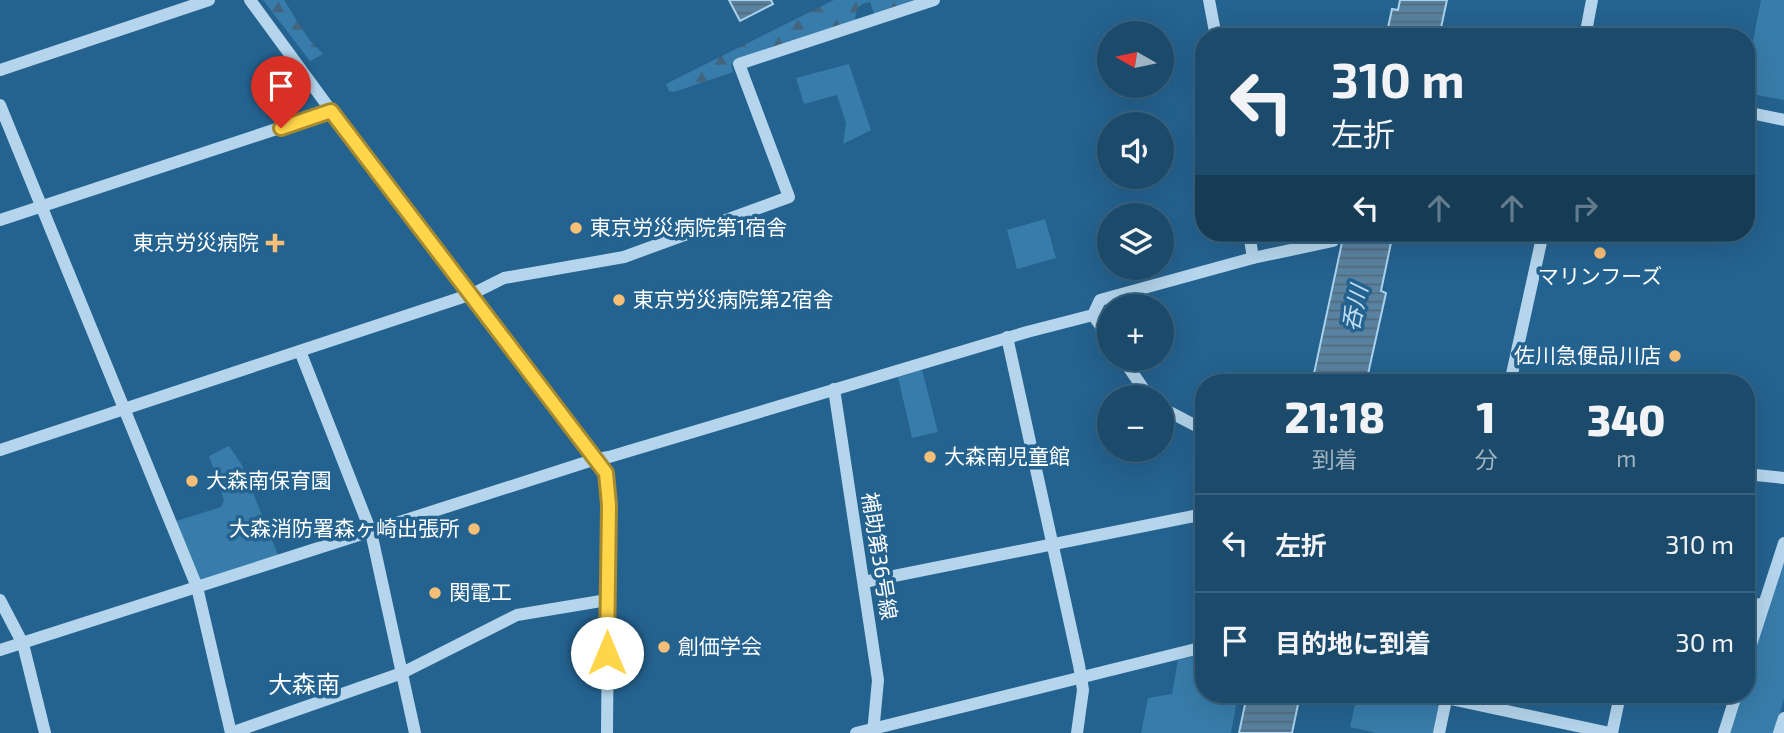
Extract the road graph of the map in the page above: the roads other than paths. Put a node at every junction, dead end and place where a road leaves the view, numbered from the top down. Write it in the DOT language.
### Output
graph roads {
  1 [pos="209,0"];
  2 [pos="250,0"];
  3 [pos="934,0"];
  4 [pos="1209,0"];
  5 [pos="1592,0"];
  6 [pos="1214,28"];
  7 [pos="1587,28"];
  8 [pos="0,70"];
  9 [pos="0,105"];
  10 [pos="331,111"];
  11 [pos="1755,114"];
  12 [pos="1784,120"];
  13 [pos="42,206"];
  14 [pos="0,220"];
  15 [pos="1250,242"];
  16 [pos="1328,242"];
  17 [pos="1541,242"];
  18 [pos="1253,258"];
  19 [pos="472,294"];
  20 [pos="1093,315"];
  21 [pos="1097,321"];
  22 [pos="1007,338"];
  23 [pos="300,351"];
  24 [pos="1512,374"];
  25 [pos="834,389"];
  26 [pos="124,409"];
  27 [pos="1174,414"];
  28 [pos="1195,424"];
  29 [pos="0,450"];
  30 [pos="596,459"];
  31 [pos="1755,475"];
  32 [pos="1784,478"];
  33 [pos="1195,516"];
  34 [pos="371,532"];
  35 [pos="1784,543"];
  36 [pos="1053,544"];
  37 [pos="864,582"];
  38 [pos="197,587"];
  39 [pos="0,600"];
  40 [pos="607,600"];
  41 [pos="1755,604"];
  42 [pos="1764,604"];
  43 [pos="1755,632"];
  44 [pos="23,644"];
  45 [pos="0,650"];
  46 [pos="1195,650"];
  47 [pos="402,673"];
  48 [pos="1081,677"];
  49 [pos="1445,703"];
  50 [pos="1474,703"];
  51 [pos="1618,703"];
  52 [pos="1733,703"];
  53 [pos="1784,718"];
  54 [pos="873,731"];
  55 [pos="45,733"];
  56 [pos="231,733"];
  57 [pos="415,733"];
  58 [pos="607,733"];
  59 [pos="856,733"];
  60 [pos="1077,733"];
  61 [pos="1439,733"];
  62 [pos="1611,733"];
  63 [pos="1724,733"];
  64 [pos="1779,733"];
  1 -- 8 [label="street"];
  2 -- 10 [label="street"];
  3 -- 19 [label="street"];
  4 -- 6 [label="street"];
  5 -- 7 [label="street"];
  9 -- 13 [label="street"];
  10 -- 13 [label="street"];
  10 -- 19 [label="street"];
  11 -- 12 [label="street"];
  13 -- 14 [label="street"];
  13 -- 26 [label="street"];
  15 -- 18 [label="street"];
  16 -- 18 [label="street"];
  17 -- 24 [label="street"];
  18 -- 20 [label="street"];
  19 -- 23 [label="street"];
  19 -- 30 [label="street"];
  20 -- 21 [label="street"];
  20 -- 22 [label="street"];
  22 -- 25 [label="street"];
  22 -- 36 [label="street"];
  23 -- 26 [label="street"];
  23 -- 34 [label="street"];
  25 -- 30 [label="street"];
  25 -- 37 [label="street, 補助第36号線"];
  26 -- 29 [label="street"];
  26 -- 38 [label="street"];
  27 -- 28 [label="street"];
  30 -- 34 [label="street"];
  30 -- 40 [label="street"];
  31 -- 32 [label="street"];
  33 -- 36 [label="street"];
  34 -- 38 [label="street"];
  34 -- 47 [label="street"];
  35 -- 42 [label="street"];
  36 -- 37 [label="street"];
  36 -- 48 [label="street"];
  37 -- 54 [label="street, 補助第36号線"];
  38 -- 44 [label="street"];
  38 -- 56 [label="street"];
  39 -- 44 [label="street"];
  40 -- 47 [label="street"];
  40 -- 58 [label="street"];
  41 -- 42 [label="street"];
  42 -- 43 [label="street"];
  44 -- 45 [label="street"];
  44 -- 55 [label="street"];
  46 -- 48 [label="street"];
  47 -- 56 [label="street"];
  47 -- 57 [label="street"];
  48 -- 54 [label="street"];
  48 -- 60 [label="street"];
  49 -- 61 [label="street"];
  50 -- 62 [label="street"];
  51 -- 62 [label="street"];
  52 -- 63 [label="street"];
  53 -- 64 [label="street"];
  54 -- 59 [label="street"];
}
